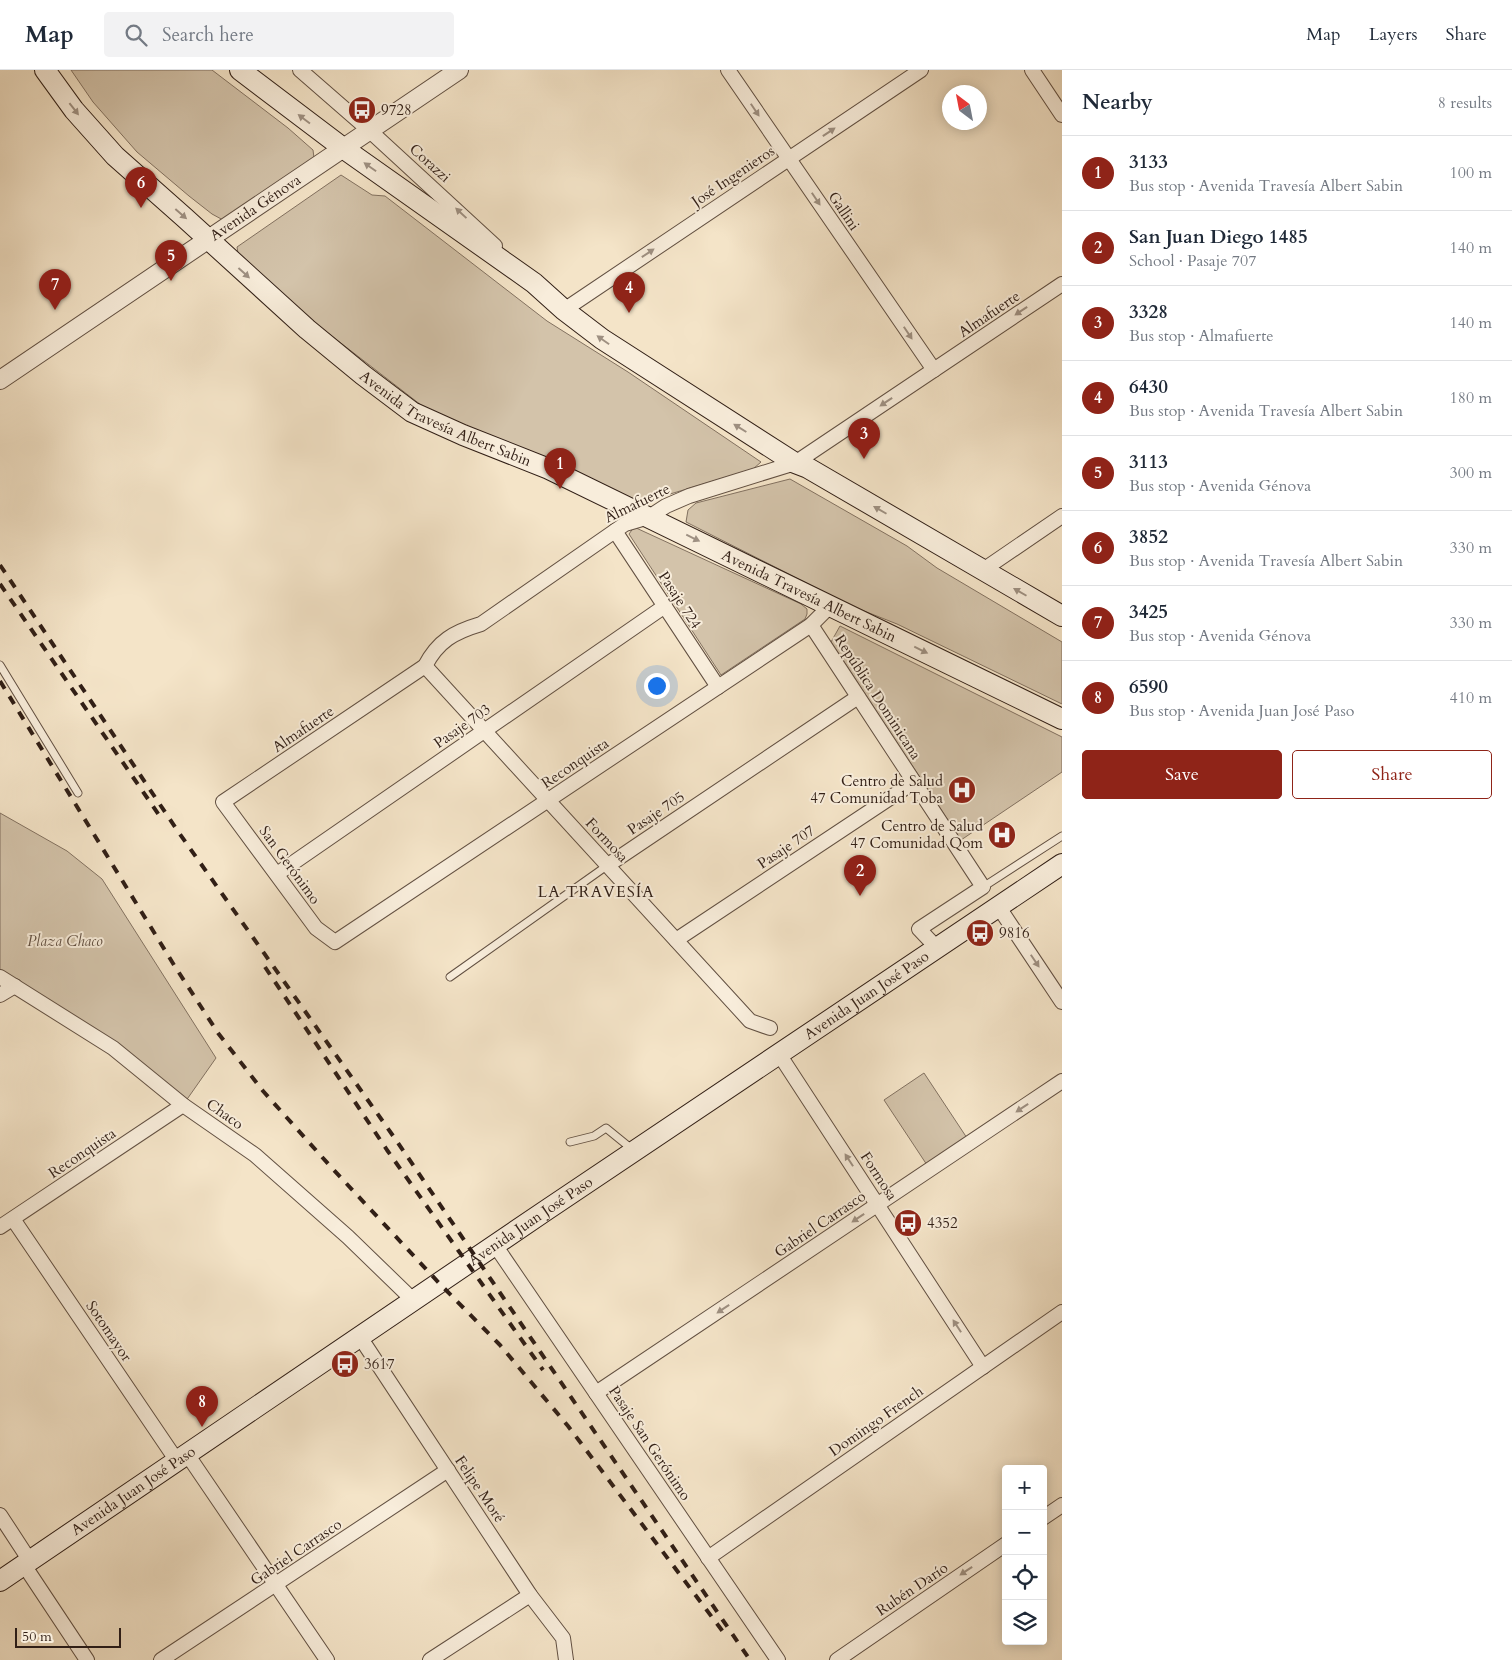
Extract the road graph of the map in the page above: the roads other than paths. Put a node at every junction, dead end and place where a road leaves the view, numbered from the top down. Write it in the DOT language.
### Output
graph roads {
  1 [pos="45,70"];
  2 [pos="240,70"];
  3 [pos="300,70"];
  4 [pos="459,70"];
  5 [pos="728,70"];
  6 [pos="921,70"];
  7 [pos="1032,70"];
  8 [pos="1062,114"];
  9 [pos="370,131"];
  10 [pos="343,148"];
  11 [pos="788,159"];
  12 [pos="209,240"];
  13 [pos="534,283"];
  14 [pos="1062,284"];
  15 [pos="564,310"];
  16 [pos="934,370"];
  17 [pos="0,380"];
  18 [pos="795,463"];
  19 [pos="1062,516"];
  20 [pos="649,517"];
  21 [pos="615,531"];
  22 [pos="983,570"];
  23 [pos="664,606"];
  24 [pos="830,606"];
  25 [pos="1062,616"];
  26 [pos="811,625"];
  27 [pos="0,665"];
  28 [pos="425,666"];
  29 [pos="718,687"];
  30 [pos="858,697"];
  31 [pos="1062,719"];
  32 [pos="484,731"];
  33 [pos="914,782"];
  34 [pos="78,792"];
  35 [pos="548,800"];
  36 [pos="223,802"];
  37 [pos="1062,836"];
  38 [pos="1062,864"];
  39 [pos="608,865"];
  40 [pos="277,874"];
  41 [pos="983,888"];
  42 [pos="998,906"];
  43 [pos="676,940"];
  44 [pos="335,942"];
  45 [pos="937,948"];
  46 [pos="0,977"];
  47 [pos="450,977"];
  48 [pos="15,986"];
  49 [pos="0,996"];
  50 [pos="1062,1002"];
  51 [pos="770,1028"];
  52 [pos="779,1054"];
  53 [pos="1062,1081"];
  54 [pos="183,1105"];
  55 [pos="570,1142"];
  56 [pos="634,1151"];
  57 [pos="878,1204"];
  58 [pos="13,1219"];
  59 [pos="0,1228"];
  60 [pos="495,1245"];
  61 [pos="414,1300"];
  62 [pos="1059,1318"];
  63 [pos="360,1337"];
  64 [pos="983,1366"];
  65 [pos="596,1393"];
  66 [pos="182,1458"];
  67 [pos="448,1470"];
  68 [pos="1062,1505"];
  69 [pos="0,1515"];
  70 [pos="1047,1515"];
  71 [pos="1002,1547"];
  72 [pos="708,1558"];
  73 [pos="27,1563"];
  74 [pos="0,1581"];
  75 [pos="276,1585"];
  76 [pos="530,1595"];
  77 [pos="88,1660"];
  78 [pos="161,1660"];
  79 [pos="328,1660"];
  80 [pos="430,1660"];
  81 [pos="566,1660"];
  82 [pos="778,1660"];
  83 [pos="837,1660"];
  1 -- 12 [label="main road, Avenida Travesía Albert Sabin, one-way"];
  10 -- 2 [label="main road, one-way"];
  3 -- 9 [label="street, Corazzi"];
  4 -- 9 [label="street, Avenida Génova"];
  5 -- 11 [label="street, Gallini, one-way"];
  11 -- 6 [label="street, José Ingenieros, one-way"];
  7 -- 8 [label="street"];
  9 -- 10 [label="street, Avenida Génova"];
  13 -- 9 [label="street, Corazzi, one-way"];
  10 -- 12 [label="street, Avenida Génova"];
  13 -- 10 [label="main road, one-way"];
  15 -- 11 [label="street, José Ingenieros, one-way"];
  11 -- 16 [label="street, Gallini, one-way"];
  12 -- 17 [label="street, Avenida Génova"];
  12 -- 20 [label="main road, Avenida Travesía Albert Sabin, one-way"];
  13 -- 15 [label="main road"];
  14 -- 16 [label="street, Almafuerte, one-way"];
  18 -- 15 [label="main road, one-way"];
  16 -- 18 [label="street, Almafuerte, one-way"];
  18 -- 20 [label="street, Almafuerte"];
  22 -- 18 [label="main road, one-way"];
  19 -- 22 [label="street"];
  20 -- 21 [label="street, Almafuerte"];
  20 -- 24 [label="main road, Avenida Travesía Albert Sabin, one-way"];
  21 -- 23 [label="street, Pasaje 724"];
  21 -- 28 [label="street, Almafuerte"];
  25 -- 22 [label="main road, one-way"];
  23 -- 29 [label="street, Pasaje 724"];
  23 -- 32 [label="street, Pasaje 703"];
  24 -- 26 [label="street, Reconquista"];
  24 -- 31 [label="main road, Avenida Travesía Albert Sabin, one-way"];
  26 -- 29 [label="street, Reconquista"];
  26 -- 30 [label="street, República Dominicana"];
  27 -- 34 [label="lane"];
  28 -- 32 [label="street, Formosa"];
  28 -- 36 [label="street, Almafuerte"];
  29 -- 35 [label="street, Reconquista"];
  30 -- 33 [label="street, República Dominicana"];
  30 -- 39 [label="street, Pasaje 705"];
  32 -- 35 [label="street, Formosa"];
  32 -- 40 [label="street, Pasaje 703"];
  33 -- 41 [label="street, República Dominicana"];
  33 -- 43 [label="street, Pasaje 707"];
  35 -- 39 [label="street, Formosa"];
  35 -- 44 [label="street, Reconquista"];
  36 -- 40 [label="street, San Gerónimo"];
  37 -- 41 [label="lane"];
  38 -- 42 [label="main road, Avenida Juan José Paso"];
  39 -- 43 [label="street, Formosa"];
  39 -- 47 [label="lane, Pasaje 705"];
  40 -- 44 [label="street, San Gerónimo"];
  41 -- 45 [label="street"];
  42 -- 45 [label="main road, Avenida Juan José Paso"];
  42 -- 50 [label="street, one-way"];
  43 -- 51 [label="street, Formosa"];
  45 -- 52 [label="main road, Avenida Juan José Paso"];
  46 -- 48 [label="street, Chaco"];
  48 -- 49 [label="street"];
  48 -- 54 [label="street, Chaco"];
  52 -- 56 [label="main road, Avenida Juan José Paso"];
  57 -- 52 [label="street, Formosa, one-way"];
  53 -- 57 [label="street, Gabriel Carrasco, one-way"];
  54 -- 58 [label="street, Reconquista"];
  54 -- 61 [label="street, Chaco"];
  55 -- 56 [label="lane"];
  56 -- 60 [label="main road, Avenida Juan José Paso"];
  64 -- 57 [label="street, Formosa, one-way"];
  57 -- 65 [label="street, Gabriel Carrasco, one-way"];
  58 -- 59 [label="street, Reconquista"];
  58 -- 66 [label="street, Sotomayor"];
  60 -- 61 [label="main road, Avenida Juan José Paso"];
  60 -- 65 [label="street, Pasaje San Gerónimo"];
  61 -- 63 [label="main road, Avenida Juan José Paso"];
  62 -- 64 [label="street, Domingo French"];
  63 -- 66 [label="main road, Avenida Juan José Paso"];
  63 -- 67 [label="street, Felipe Moré"];
  64 -- 72 [label="street, Domingo French"];
  65 -- 72 [label="street, Pasaje San Gerónimo"];
  66 -- 73 [label="main road, Avenida Juan José Paso"];
  66 -- 75 [label="street, Sotomayor"];
  67 -- 75 [label="street, Gabriel Carrasco"];
  67 -- 76 [label="street, Felipe Moré"];
  68 -- 70 [label="street"];
  69 -- 73 [label="street"];
  71 -- 83 [label="street, Rubén Darío, one-way"];
  72 -- 82 [label="street, Pasaje San Gerónimo"];
  73 -- 74 [label="main road, Avenida Juan José Paso"];
  73 -- 77 [label="street"];
  75 -- 78 [label="street, Gabriel Carrasco"];
  75 -- 79 [label="street, Sotomayor"];
  76 -- 80 [label="street"];
  76 -- 81 [label="street, Felipe Moré"];
}
